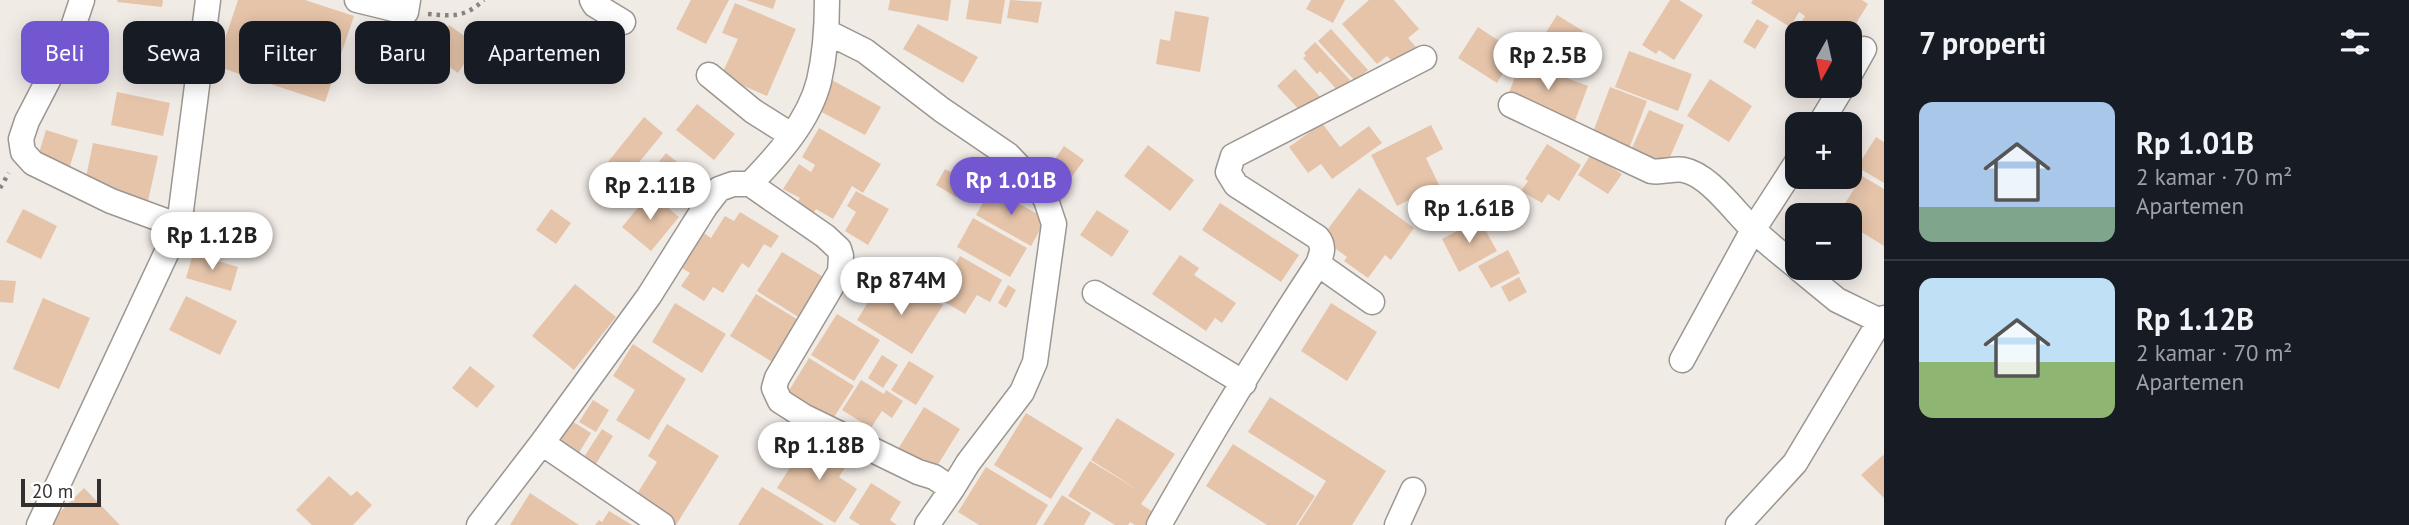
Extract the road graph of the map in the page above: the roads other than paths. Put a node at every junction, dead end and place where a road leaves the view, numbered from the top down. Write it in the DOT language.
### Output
graph roads {
  1 [pos="82,0"];
  2 [pos="208,0"];
  3 [pos="357,0"];
  4 [pos="592,0"];
  5 [pos="827,0"];
  6 [pos="407,6"];
  7 [pos="621,21"];
  8 [pos="827,32"];
  9 [pos="1864,50"];
  10 [pos="1862,53"];
  11 [pos="1424,58"];
  12 [pos="709,75"];
  13 [pos="1511,105"];
  14 [pos="791,135"];
  15 [pos="1785,181"];
  16 [pos="750,184"];
  17 [pos="179,226"];
  18 [pos="1753,230"];
  19 [pos="1785,256"];
  20 [pos="1318,264"];
  21 [pos="1813,280"];
  22 [pos="1095,293"];
  23 [pos="1372,302"];
  24 [pos="1882,320"];
  25 [pos="1682,360"];
  26 [pos="1244,383"];
  27 [pos="542,443"];
  28 [pos="952,489"];
  29 [pos="1413,490"];
  30 [pos="39,525"];
  31 [pos="479,525"];
  32 [pos="662,525"];
  33 [pos="927,525"];
  34 [pos="1159,525"];
  35 [pos="1397,525"];
  36 [pos="1738,525"];
  1 -- 17 [label="street"];
  2 -- 17 [label="street"];
  3 -- 6 [label="street"];
  4 -- 7 [label="street"];
  5 -- 8 [label="street"];
  8 -- 14 [label="street"];
  8 -- 28 [label="street"];
  9 -- 10 [label="street"];
  11 -- 20 [label="street"];
  12 -- 14 [label="street"];
  13 -- 18 [label="street"];
  14 -- 16 [label="street"];
  15 -- 18 [label="street"];
  16 -- 27 [label="street"];
  16 -- 28 [label="street"];
  17 -- 30 [label="street"];
  18 -- 19 [label="street"];
  18 -- 25 [label="street"];
  20 -- 23 [label="street"];
  20 -- 26 [label="street"];
  21 -- 24 [label="street"];
  22 -- 26 [label="street"];
  24 -- 36 [label="street"];
  26 -- 34 [label="street"];
  27 -- 31 [label="street"];
  27 -- 32 [label="street"];
  28 -- 33 [label="street"];
  29 -- 35 [label="street"];
}
